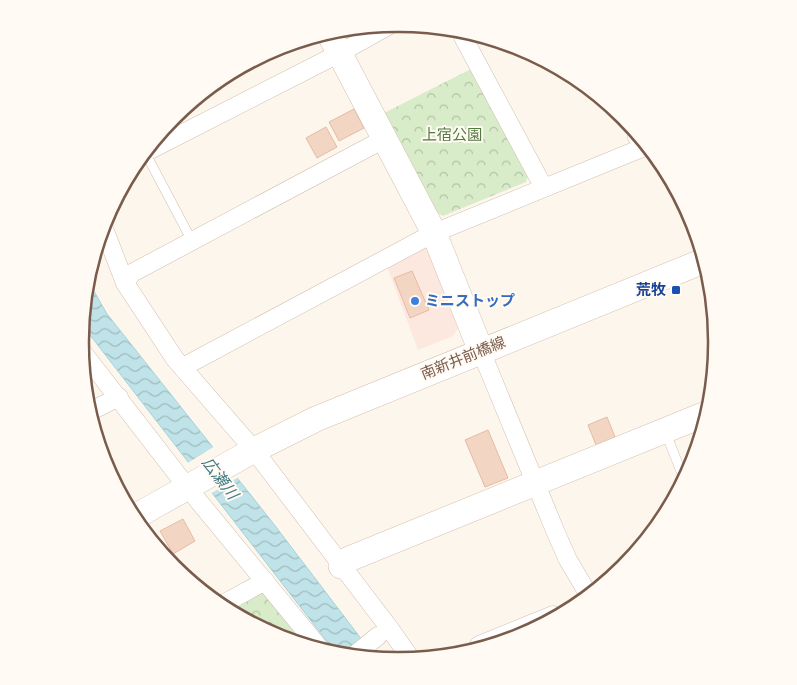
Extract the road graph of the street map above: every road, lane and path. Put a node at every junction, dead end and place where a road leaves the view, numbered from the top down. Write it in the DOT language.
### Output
graph roads {
  1 [pos="365,34"];
  2 [pos="465,40"];
  3 [pos="335,45"];
  4 [pos="384,139"];
  5 [pos="160,144"];
  6 [pos="638,146"];
  7 [pos="149,160"];
  8 [pos="544,188"];
  9 [pos="434,233"];
  10 [pos="107,237"];
  11 [pos="192,241"];
  12 [pos="699,265"];
  13 [pos="125,283"];
  14 [pos="481,351"];
  15 [pos="89,360"];
  16 [pos="183,368"];
  17 [pos="119,397"];
  18 [pos="95,409"];
  19 [pos="700,416"];
  20 [pos="664,431"];
  21 [pos="254,450"];
  22 [pos="681,471"];
  23 [pos="536,483"];
  24 [pos="192,485"];
  25 [pos="141,514"];
  26 [pos="341,566"];
  27 [pos="265,581"];
  28 [pos="585,589"];
  29 [pos="228,601"];
  30 [pos="313,641"];
  31 [pos="405,652"];
  1 -- 3 [label="street"];
  2 -- 8 [label="street"];
  3 -- 4 [label="street"];
  3 -- 5 [label="street"];
  4 -- 9 [label="street"];
  4 -- 11 [label="street"];
  6 -- 8 [label="street"];
  7 -- 11 [label="lane"];
  8 -- 9 [label="street"];
  9 -- 14 [label="street"];
  9 -- 16 [label="street"];
  10 -- 13 [label="street"];
  11 -- 13 [label="street"];
  12 -- 14 [label="street, 南新井前橋線"];
  13 -- 16 [label="street"];
  14 -- 21 [label="street, 南新井前橋線"];
  14 -- 23 [label="street"];
  15 -- 17 [label="street"];
  16 -- 21 [label="street"];
  17 -- 18 [label="street"];
  17 -- 24 [label="street"];
  19 -- 20 [label="street"];
  20 -- 22 [label="lane"];
  20 -- 23 [label="street"];
  21 -- 24 [label="street, 南新井前橋線"];
  21 -- 26 [label="street"];
  23 -- 26 [label="street"];
  23 -- 28 [label="street"];
  24 -- 25 [label="street"];
  24 -- 27 [label="street"];
  26 -- 31 [label="street"];
  27 -- 29 [label="street"];
  27 -- 30 [label="street"];
}
